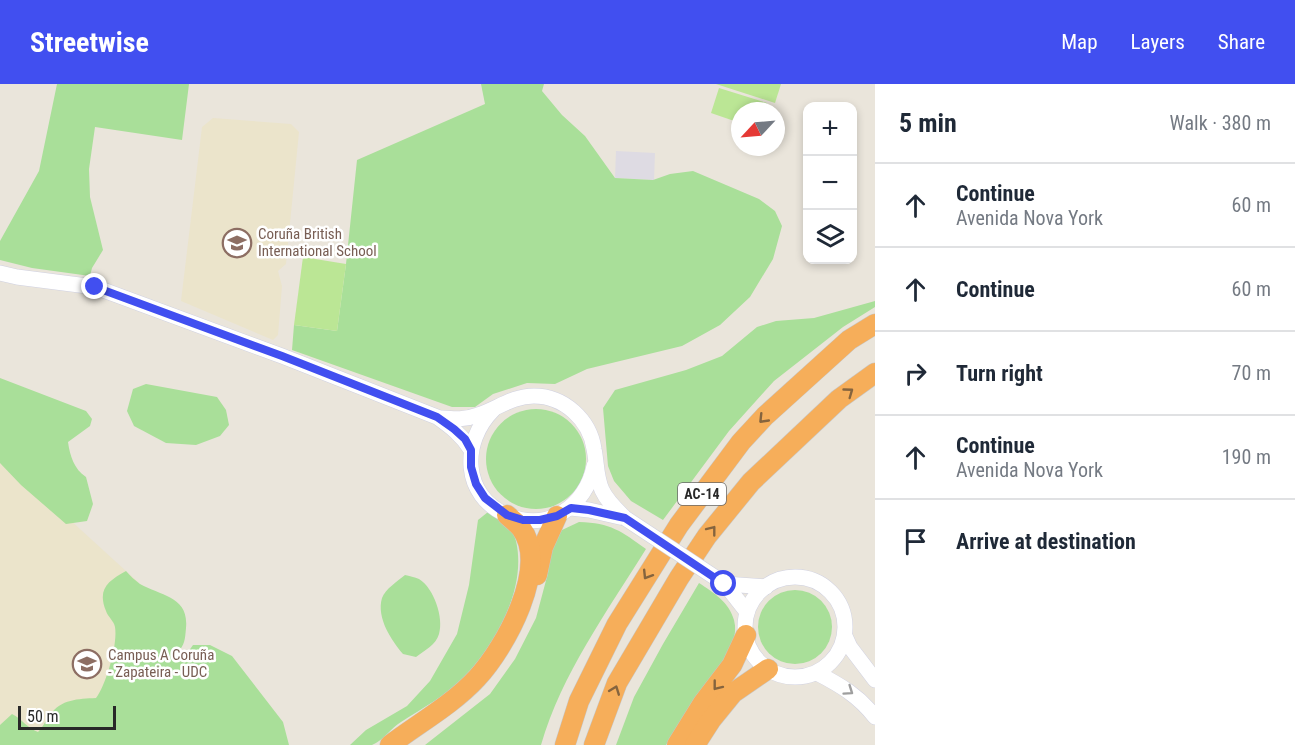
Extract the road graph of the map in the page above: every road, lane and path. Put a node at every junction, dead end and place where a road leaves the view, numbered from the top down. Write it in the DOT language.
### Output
graph roads {
  1 [pos="0,273"];
  2 [pos="875,324"];
  3 [pos="875,373"];
  4 [pos="495,408"];
  5 [pos="437,417"];
  6 [pos="471,450"];
  7 [pos="595,463"];
  8 [pos="564,512"];
  9 [pos="507,515"];
  10 [pos="625,518"];
  11 [pos="724,584"];
  12 [pos="766,586"];
  13 [pos="747,612"];
  14 [pos="617,624"];
  15 [pos="746,635"];
  16 [pos="845,636"];
  17 [pos="768,669"];
  18 [pos="817,673"];
  19 [pos="875,680"];
  20 [pos="875,717"];
  21 [pos="390,745"];
  22 [pos="407,745"];
  23 [pos="552,745"];
  24 [pos="565,745"];
  25 [pos="594,745"];
  26 [pos="677,745"];
  27 [pos="695,745"];
  1 -- 5 [label="main road"];
  2 -- 14 [label="highway, AC-14, one-way"];
  25 -- 3 [label="highway, AC-14, one-way"];
  4 -- 5 [label="main road"];
  4 -- 6 [label="main road"];
  4 -- 7 [label="main road"];
  5 -- 6 [label="main road"];
  6 -- 9 [label="main road"];
  7 -- 8 [label="main road"];
  7 -- 10 [label="main road"];
  8 -- 9 [label="main road"];
  8 -- 10 [label="main road"];
  8 -- 22 [label="highway"];
  9 -- 21 [label="highway"];
  10 -- 11 [label="main road, bridge"];
  11 -- 12 [label="main road"];
  11 -- 13 [label="main road"];
  12 -- 13 [label="main road"];
  12 -- 16 [label="main road"];
  13 -- 15 [label="main road"];
  14 -- 23 [label="highway"];
  14 -- 24 [label="highway, AC-14"];
  15 -- 17 [label="main road"];
  15 -- 26 [label="highway, one-way"];
  16 -- 18 [label="main road"];
  16 -- 19 [label="main road"];
  17 -- 18 [label="main road"];
  17 -- 27 [label="highway"];
  18 -- 20 [label="main road, one-way"];
}
